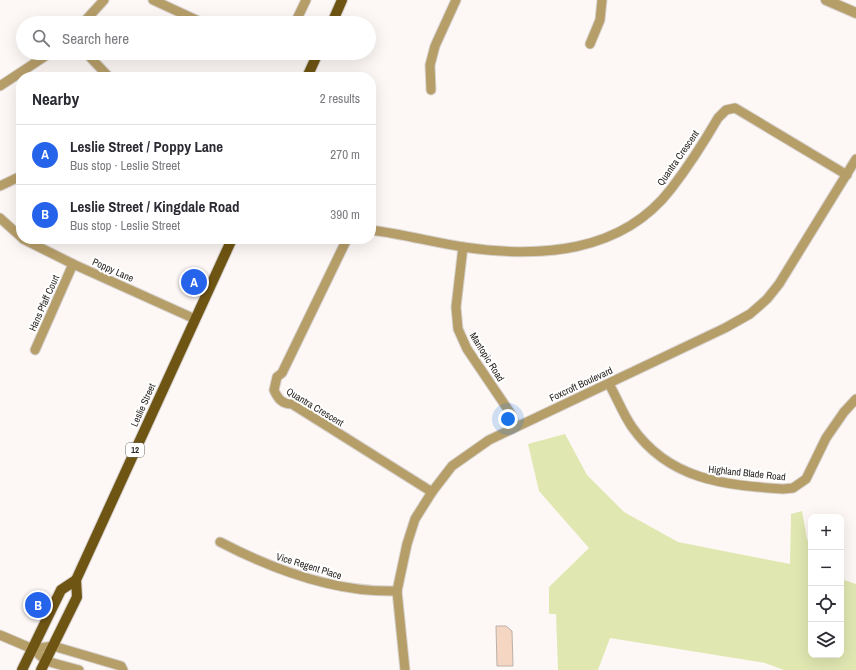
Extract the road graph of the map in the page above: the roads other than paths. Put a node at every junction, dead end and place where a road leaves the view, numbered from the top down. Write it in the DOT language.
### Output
graph roads {
  1 [pos="104,0"];
  2 [pos="153,0"];
  3 [pos="306,0"];
  4 [pos="342,0"];
  5 [pos="456,0"];
  6 [pos="602,0"];
  7 [pos="826,0"];
  8 [pos="856,13"];
  9 [pos="89,16"];
  10 [pos="188,16"];
  11 [pos="298,16"];
  12 [pos="335,16"];
  13 [pos="590,44"];
  14 [pos="39,60"];
  15 [pos="93,60"];
  16 [pos="315,60"];
  17 [pos="21,72"];
  18 [pos="105,72"];
  19 [pos="309,72"];
  20 [pos="16,75"];
  21 [pos="0,86"];
  22 [pos="431,90"];
  23 [pos="856,159"];
  24 [pos="847,175"];
  25 [pos="16,178"];
  26 [pos="0,186"];
  27 [pos="0,218"];
  28 [pos="376,231"];
  29 [pos="16,233"];
  30 [pos="34,244"];
  31 [pos="230,244"];
  32 [pos="345,244"];
  33 [pos="463,247"];
  34 [pos="74,264"];
  35 [pos="195,319"];
  36 [pos="35,350"];
  37 [pos="609,384"];
  38 [pos="856,399"];
  39 [pos="516,426"];
  40 [pos="432,492"];
  41 [pos="220,542"];
  42 [pos="76,580"];
  43 [pos="397,591"];
  44 [pos="0,635"];
  45 [pos="53,646"];
  46 [pos="33,649"];
  47 [pos="43,665"];
  48 [pos="22,670"];
  49 [pos="79,670"];
  50 [pos="123,670"];
  51 [pos="405,670"];
  1 -- 9 [label="street"];
  2 -- 10 [label="street"];
  3 -- 11 [label="street"];
  4 -- 12 [label="main road"];
  5 -- 22 [label="street"];
  6 -- 13 [label="street"];
  7 -- 8 [label="street"];
  14 -- 17 [label="street"];
  15 -- 18 [label="street"];
  16 -- 19 [label="main road"];
  20 -- 21 [label="street"];
  23 -- 24 [label="street, Foxcroft Boulevard"];
  24 -- 33 [label="street, Quantra Crescent"];
  24 -- 37 [label="street, Foxcroft Boulevard"];
  25 -- 26 [label="street"];
  27 -- 29 [label="street, Poppy Lane"];
  28 -- 33 [label="street, Quantra Crescent"];
  30 -- 34 [label="street, Poppy Lane"];
  31 -- 35 [label="main road, Leslie Street / 12"];
  32 -- 40 [label="street, Quantra Crescent"];
  33 -- 39 [label="street, Mantopic Road"];
  34 -- 35 [label="street, Poppy Lane"];
  34 -- 36 [label="street, Hans Pfaff Court"];
  35 -- 42 [label="main road, Leslie Street / 12"];
  37 -- 38 [label="street, Highland Blade Road"];
  37 -- 39 [label="street, Foxcroft Boulevard"];
  39 -- 40 [label="street, Foxcroft Boulevard"];
  40 -- 43 [label="street, Foxcroft Boulevard"];
  41 -- 43 [label="street, Vice Regent Place"];
  42 -- 45 [label="main road, Leslie Street / 12"];
  42 -- 46 [label="main road, Leslie Street / 12"];
  43 -- 51 [label="street, Foxcroft Boulevard"];
  44 -- 46 [label="street"];
  45 -- 46 [label="street"];
  45 -- 47 [label="main road, Leslie Street / 12"];
  45 -- 50 [label="street"];
  46 -- 47 [label="street"];
  46 -- 48 [label="main road, Leslie Street / 12"];
  47 -- 49 [label="street"];
}
